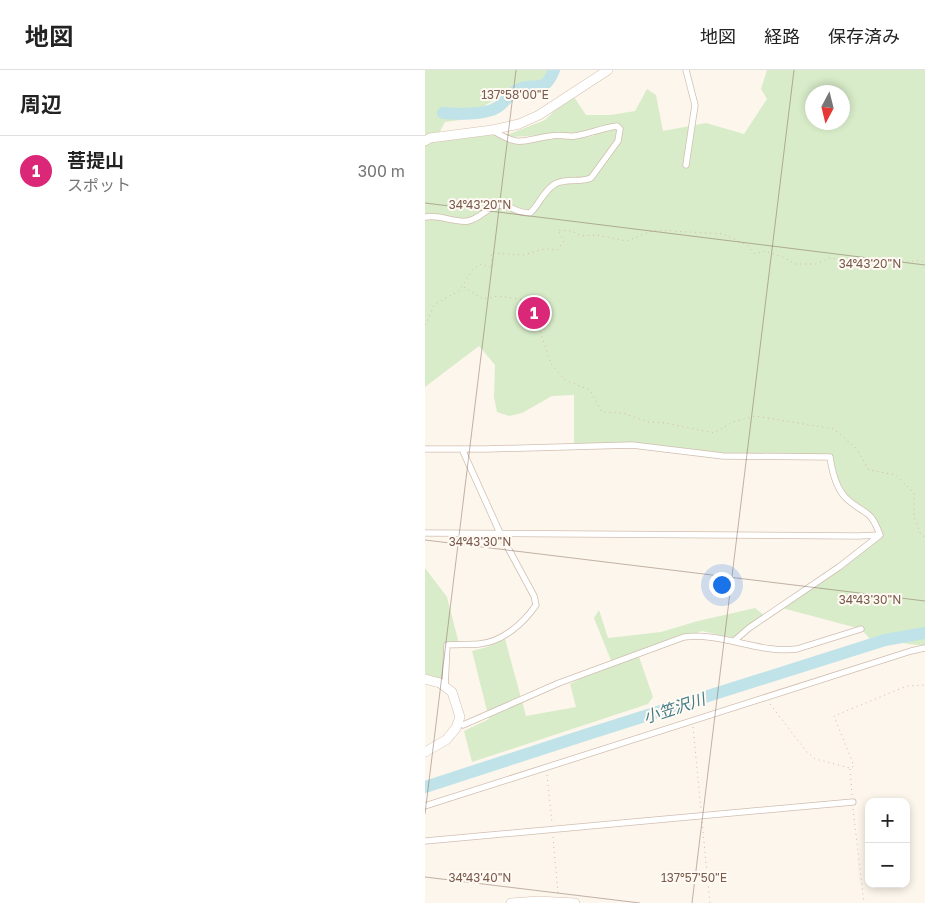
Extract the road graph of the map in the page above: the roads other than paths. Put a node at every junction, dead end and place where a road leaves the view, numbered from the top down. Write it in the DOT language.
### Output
graph roads {
  1 [pos="608,70"];
  2 [pos="686,70"];
  3 [pos="492,130"];
  4 [pos="425,141"];
  5 [pos="686,165"];
  6 [pos="425,217"];
  7 [pos="425,449"];
  8 [pos="462,449"];
  9 [pos="425,533"];
  10 [pos="500,533"];
  11 [pos="880,535"];
  12 [pos="861,629"];
  13 [pos="734,641"];
  14 [pos="925,648"];
  15 [pos="425,679"];
  16 [pos="445,686"];
  17 [pos="463,725"];
  18 [pos="425,752"];
  19 [pos="853,802"];
  20 [pos="425,806"];
  21 [pos="425,841"];
  22 [pos="511,903"];
  23 [pos="575,903"];
  1 -- 3 [label="street"];
  2 -- 5 [label="street"];
  3 -- 4 [label="street"];
  3 -- 6 [label="street"];
  7 -- 8 [label="street"];
  8 -- 10 [label="street"];
  8 -- 11 [label="street"];
  9 -- 10 [label="street"];
  10 -- 11 [label="street"];
  10 -- 16 [label="street"];
  11 -- 13 [label="street"];
  12 -- 13 [label="street"];
  13 -- 17 [label="street"];
  14 -- 20 [label="street"];
  15 -- 16 [label="street"];
  16 -- 18 [label="street"];
  19 -- 21 [label="street"];
  22 -- 23 [label="street"];
}
